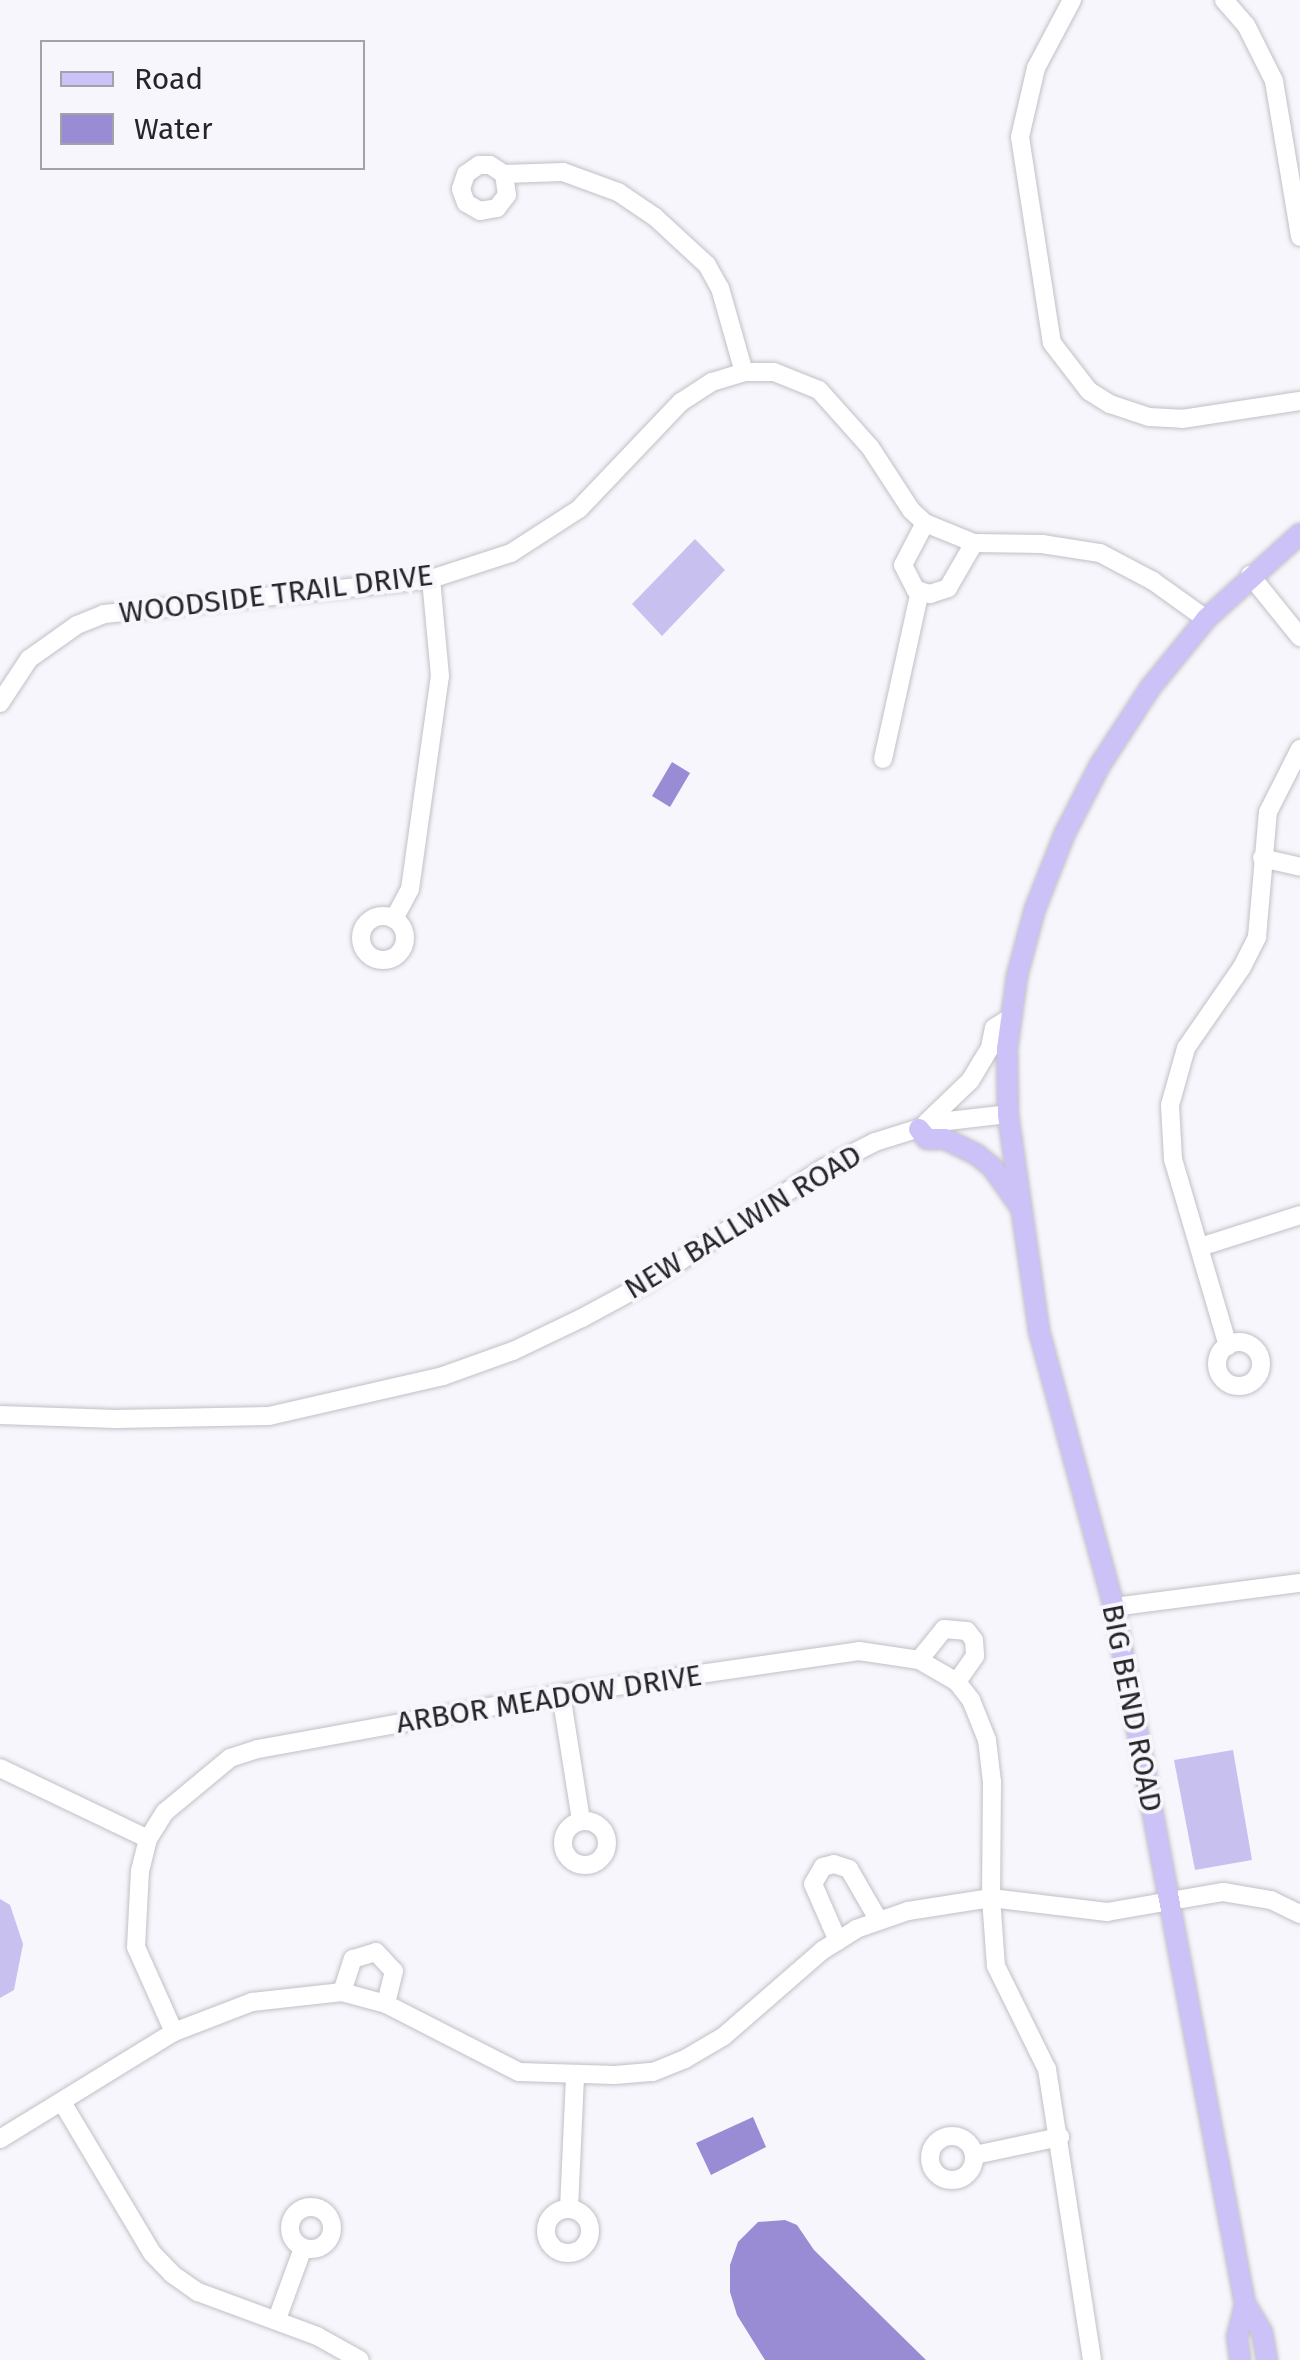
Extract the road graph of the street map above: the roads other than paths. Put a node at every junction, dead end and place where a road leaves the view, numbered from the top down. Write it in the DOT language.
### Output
graph roads {
  1 [pos="1072,0"];
  2 [pos="1232,3"];
  3 [pos="504,174"];
  4 [pos="1300,237"];
  5 [pos="744,372"];
  6 [pos="1300,401"];
  7 [pos="926,522"];
  8 [pos="1300,534"];
  9 [pos="974,542"];
  10 [pos="1250,575"];
  11 [pos="431,579"];
  12 [pos="920,591"];
  13 [pos="1206,619"];
  14 [pos="1300,637"];
  15 [pos="0,703"];
  16 [pos="1300,749"];
  17 [pos="883,759"];
  18 [pos="1262,858"];
  19 [pos="1300,867"];
  20 [pos="394,919"];
  21 [pos="1010,1018"];
  22 [pos="1008,1114"];
  23 [pos="919,1129"];
  24 [pos="1021,1208"];
  25 [pos="1300,1215"];
  26 [pos="1200,1247"];
  27 [pos="1228,1346"];
  28 [pos="0,1415"];
  29 [pos="1300,1583"];
  30 [pos="1114,1607"];
  31 [pos="919,1660"];
  32 [pos="957,1682"];
  33 [pos="560,1694"];
  34 [pos="0,1768"];
  35 [pos="581,1820"];
  36 [pos="148,1839"];
  37 [pos="991,1898"];
  38 [pos="1169,1903"];
  39 [pos="1300,1914"];
  40 [pos="878,1919"];
  41 [pos="838,1941"];
  42 [pos="342,1992"];
  43 [pos="386,2004"];
  44 [pos="174,2032"];
  45 [pos="575,2077"];
  46 [pos="62,2102"];
  47 [pos="1060,2137"];
  48 [pos="0,2140"];
  49 [pos="975,2154"];
  50 [pos="568,2209"];
  51 [pos="303,2248"];
  52 [pos="1245,2304"];
  53 [pos="277,2319"];
  54 [pos="360,2360"];
  55 [pos="1092,2360"];
  56 [pos="1240,2360"];
  57 [pos="1267,2360"];
  1 -- 6 [label="street"];
  2 -- 4 [label="street"];
  3 -- 5 [label="street"];
  5 -- 7 [label="street"];
  5 -- 11 [label="street, WOODSIDE TRAIL DRIVE"];
  7 -- 9 [label="street"];
  7 -- 12 [label="street"];
  8 -- 10 [label="main road"];
  9 -- 12 [label="street"];
  9 -- 13 [label="street"];
  10 -- 13 [label="main road"];
  10 -- 14 [label="street"];
  11 -- 15 [label="street, WOODSIDE TRAIL DRIVE"];
  11 -- 20 [label="street"];
  12 -- 17 [label="street"];
  13 -- 21 [label="main road"];
  16 -- 18 [label="street"];
  18 -- 19 [label="street"];
  18 -- 26 [label="street"];
  21 -- 22 [label="main road"];
  21 -- 23 [label="street"];
  22 -- 23 [label="street, NEW BALLWIN ROAD"];
  22 -- 24 [label="main road, BIG BEND ROAD"];
  23 -- 24 [label="main road"];
  23 -- 28 [label="street, NEW BALLWIN ROAD"];
  24 -- 30 [label="main road, BIG BEND ROAD"];
  25 -- 26 [label="street"];
  26 -- 27 [label="street"];
  29 -- 30 [label="street"];
  30 -- 38 [label="main road, BIG BEND ROAD"];
  31 -- 32 [label="street, ARBOR MEADOW DRIVE"];
  31 -- 32 [label="street"];
  31 -- 33 [label="street, ARBOR MEADOW DRIVE"];
  32 -- 37 [label="street"];
  33 -- 35 [label="street"];
  33 -- 36 [label="street, ARBOR MEADOW DRIVE"];
  34 -- 36 [label="street"];
  36 -- 44 [label="street, ARBOR MEADOW DRIVE"];
  37 -- 38 [label="street"];
  37 -- 40 [label="street"];
  37 -- 47 [label="street"];
  38 -- 39 [label="street"];
  38 -- 52 [label="main road, BIG BEND ROAD"];
  40 -- 41 [label="street"];
  40 -- 41 [label="street"];
  41 -- 45 [label="street"];
  42 -- 43 [label="street"];
  42 -- 43 [label="street"];
  42 -- 44 [label="street"];
  43 -- 45 [label="street"];
  44 -- 46 [label="street"];
  45 -- 50 [label="street"];
  46 -- 48 [label="street"];
  46 -- 53 [label="street"];
  47 -- 49 [label="street"];
  47 -- 55 [label="street"];
  51 -- 53 [label="street"];
  52 -- 56 [label="main road, BIG BEND ROAD"];
  52 -- 57 [label="main road, BIG BEND ROAD"];
  53 -- 54 [label="street"];
}
